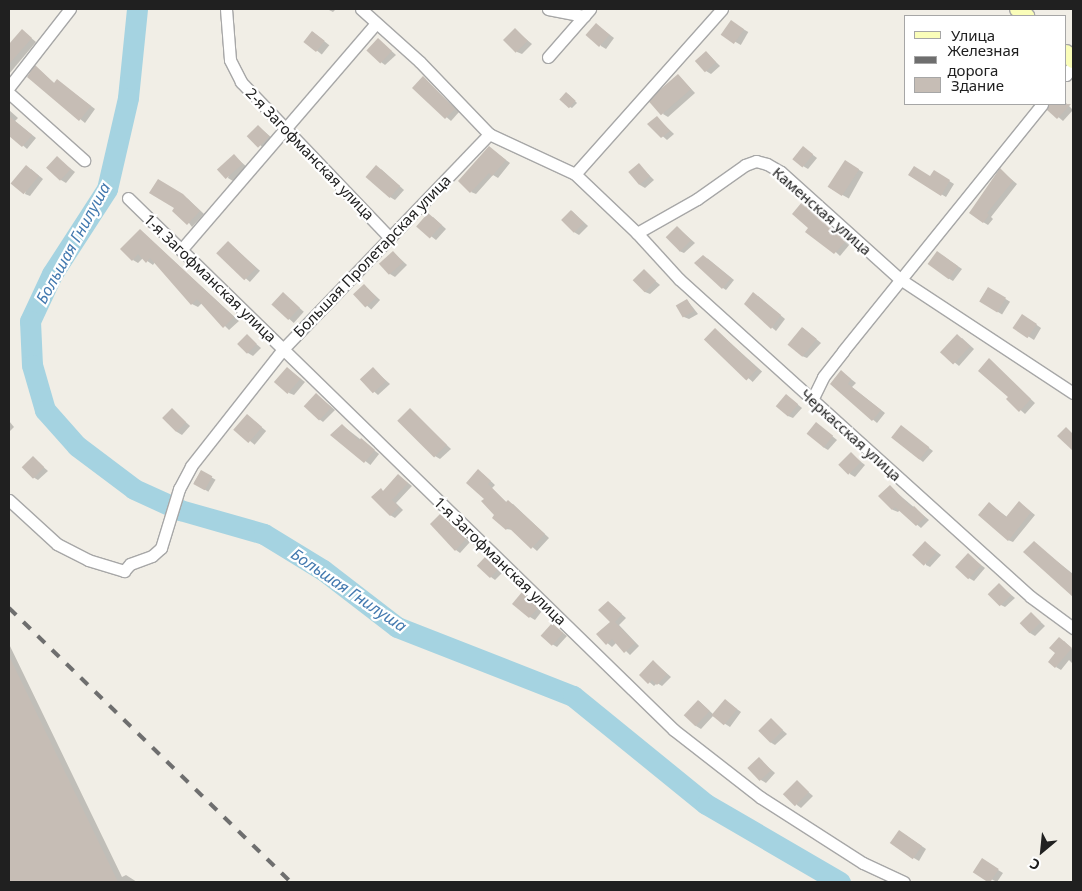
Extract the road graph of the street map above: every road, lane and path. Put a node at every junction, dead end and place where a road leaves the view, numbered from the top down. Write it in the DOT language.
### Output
graph roads {
  1 [pos="70,9"];
  2 [pos="226,9"];
  3 [pos="361,9"];
  4 [pos="548,9"];
  5 [pos="722,9"];
  6 [pos="587,12"];
  7 [pos="376,23"];
  8 [pos="548,57"];
  9 [pos="9,87"];
  10 [pos="9,93"];
  11 [pos="1041,105"];
  12 [pos="288,128"];
  13 [pos="489,134"];
  14 [pos="84,160"];
  15 [pos="575,174"];
  16 [pos="128,198"];
  17 [pos="637,233"];
  18 [pos="389,237"];
  19 [pos="181,250"];
  20 [pos="900,280"];
  21 [pos="283,349"];
  22 [pos="1058,381"];
  23 [pos="1073,386"];
  24 [pos="1073,393"];
  25 [pos="812,400"];
  26 [pos="9,500"];
  27 [pos="1073,628"];
  28 [pos="904,882"];
  1 -- 9 [label="street"];
  2 -- 12 [label="street, 2-я Загофманская улица"];
  3 -- 7 [label="street"];
  4 -- 6 [label="street"];
  5 -- 15 [label="street"];
  6 -- 8 [label="street"];
  7 -- 12 [label="street"];
  7 -- 13 [label="street"];
  10 -- 14 [label="street"];
  11 -- 20 [label="street"];
  12 -- 18 [label="street, 2-я Загофманская улица"];
  12 -- 19 [label="street"];
  13 -- 15 [label="street"];
  13 -- 18 [label="street, Большая Пролетарская улица"];
  15 -- 17 [label="street"];
  16 -- 19 [label="street, 1-я Загофманская улица"];
  17 -- 20 [label="street, Каменская улица"];
  17 -- 25 [label="street, Черкасская улица"];
  18 -- 21 [label="street, Большая Пролетарская улица"];
  19 -- 21 [label="street, 1-я Загофманская улица"];
  20 -- 22 [label="street, Каменская улица"];
  20 -- 25 [label="street"];
  21 -- 26 [label="street, Большая Пролетарская улица"];
  21 -- 28 [label="street, 1-я Загофманская улица"];
  22 -- 23 [label="street"];
  22 -- 24 [label="street, Каменская улица"];
  25 -- 27 [label="street, Черкасская улица"];
}
